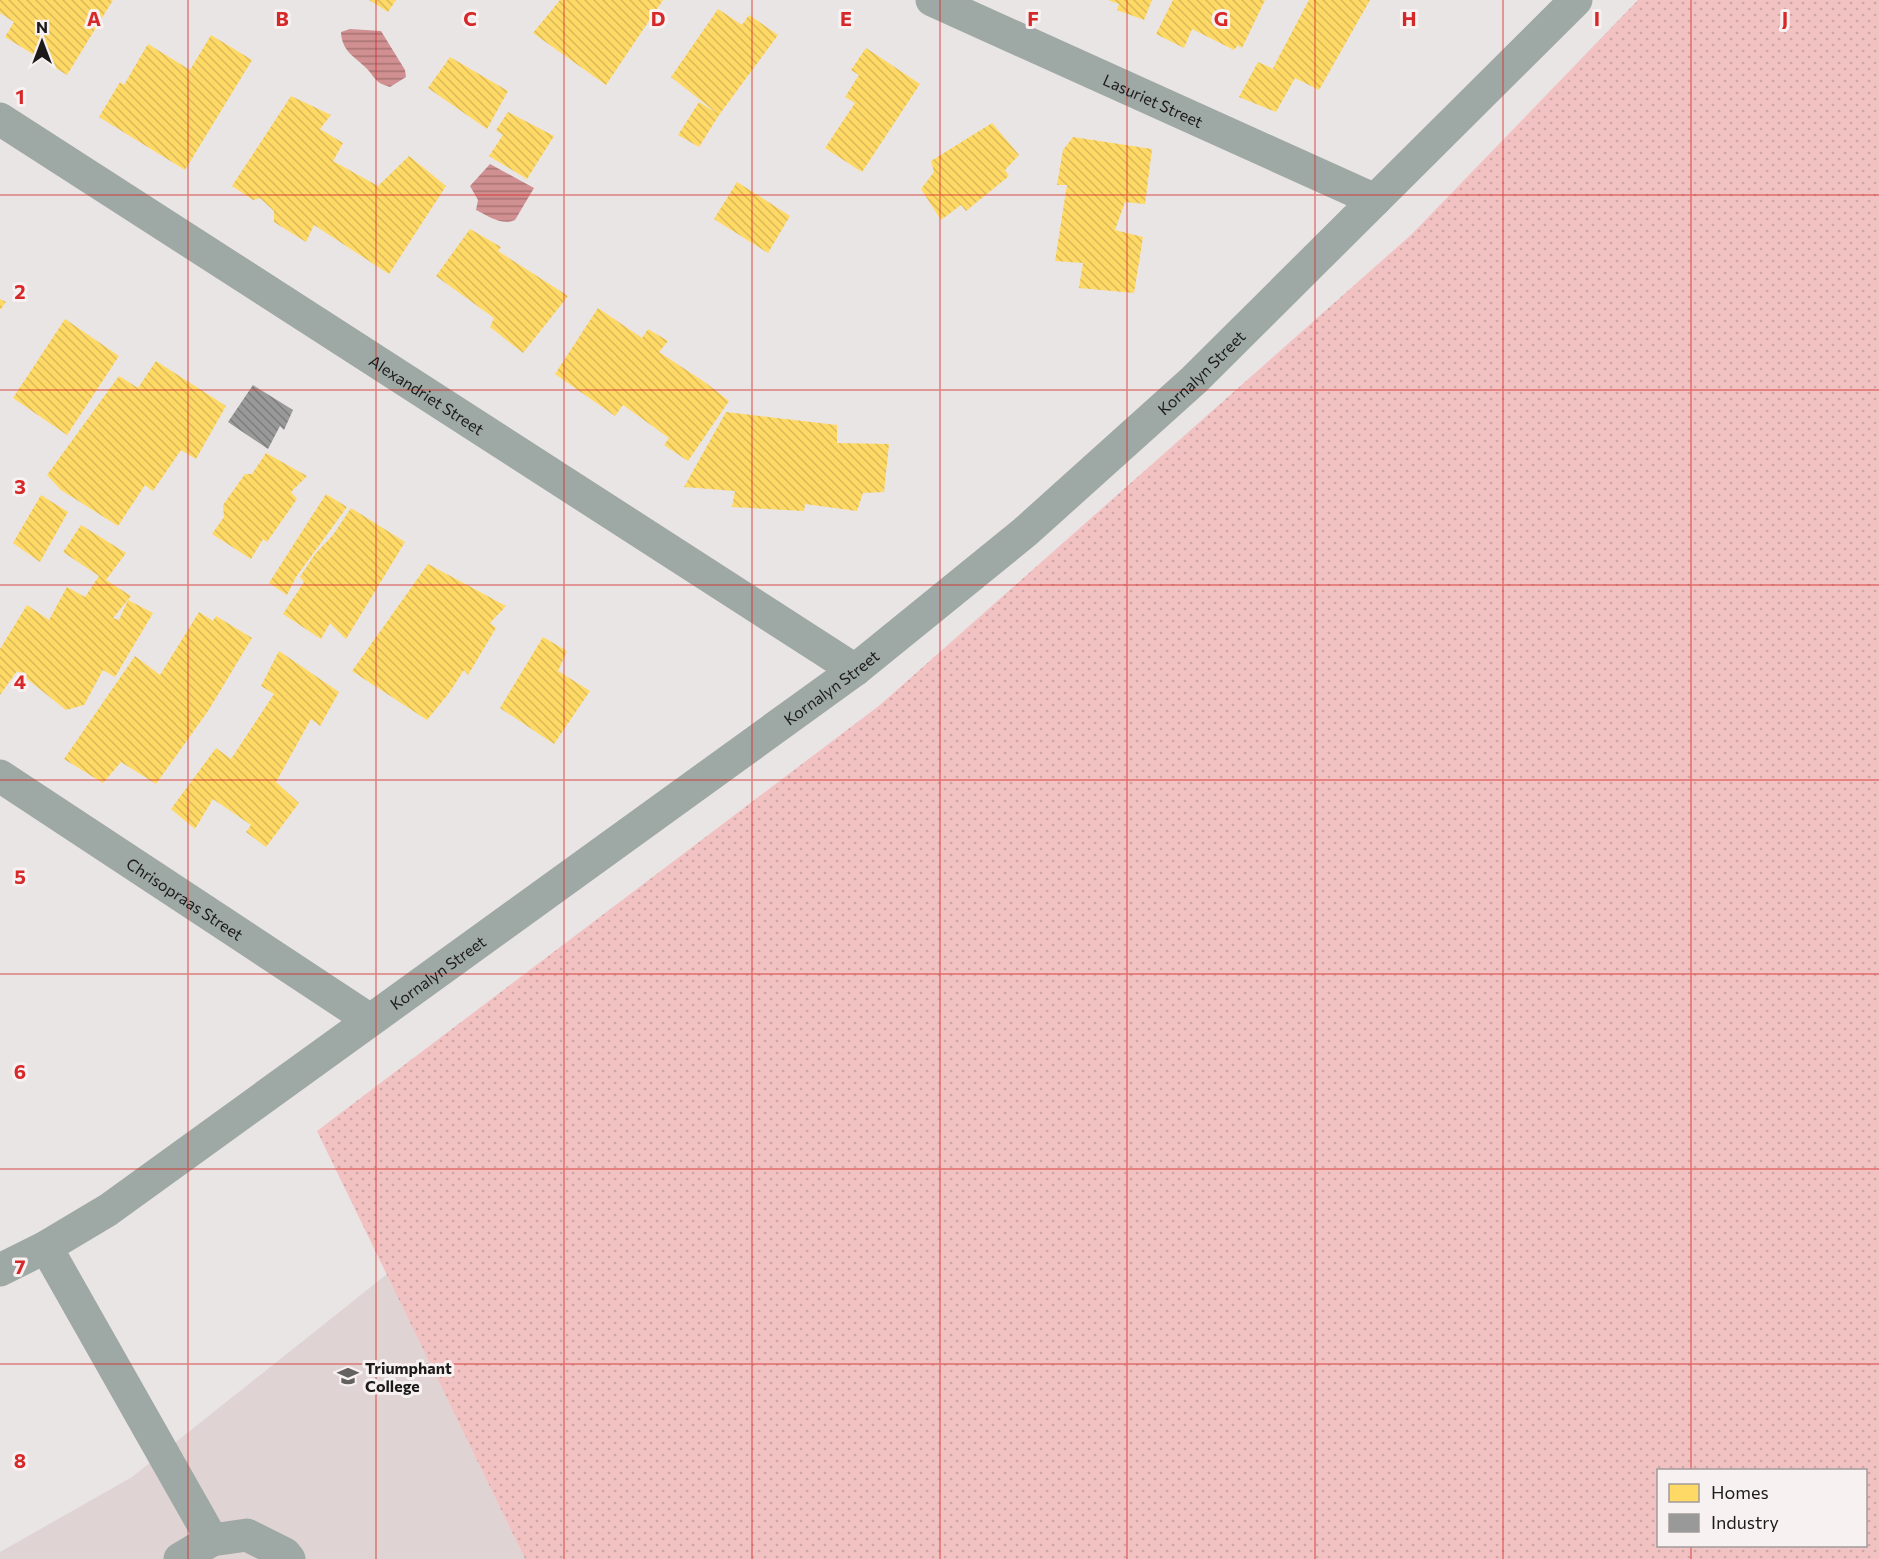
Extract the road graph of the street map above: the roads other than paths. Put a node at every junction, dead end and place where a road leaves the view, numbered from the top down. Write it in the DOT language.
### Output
graph roads {
  1 [pos="932,0"];
  2 [pos="1576,0"];
  3 [pos="0,119"];
  4 [pos="1375,200"];
  5 [pos="855,670"];
  6 [pos="0,776"];
  7 [pos="370,1020"];
  8 [pos="46,1247"];
  9 [pos="0,1270"];
  10 [pos="213,1540"];
  11 [pos="180,1559"];
  12 [pos="289,1559"];
  1 -- 4 [label="street, Lasuriet Street"];
  2 -- 4 [label="street, Kornalyn Street"];
  3 -- 5 [label="street, Alexandriet Street"];
  4 -- 5 [label="street, Kornalyn Street"];
  5 -- 7 [label="street, Kornalyn Street"];
  6 -- 7 [label="street, Chrisopraas Street"];
  7 -- 8 [label="street, Kornalyn Street"];
  8 -- 9 [label="street, Kornalyn Street"];
  8 -- 10 [label="street"];
  10 -- 11 [label="street"];
  10 -- 12 [label="street"];
}
